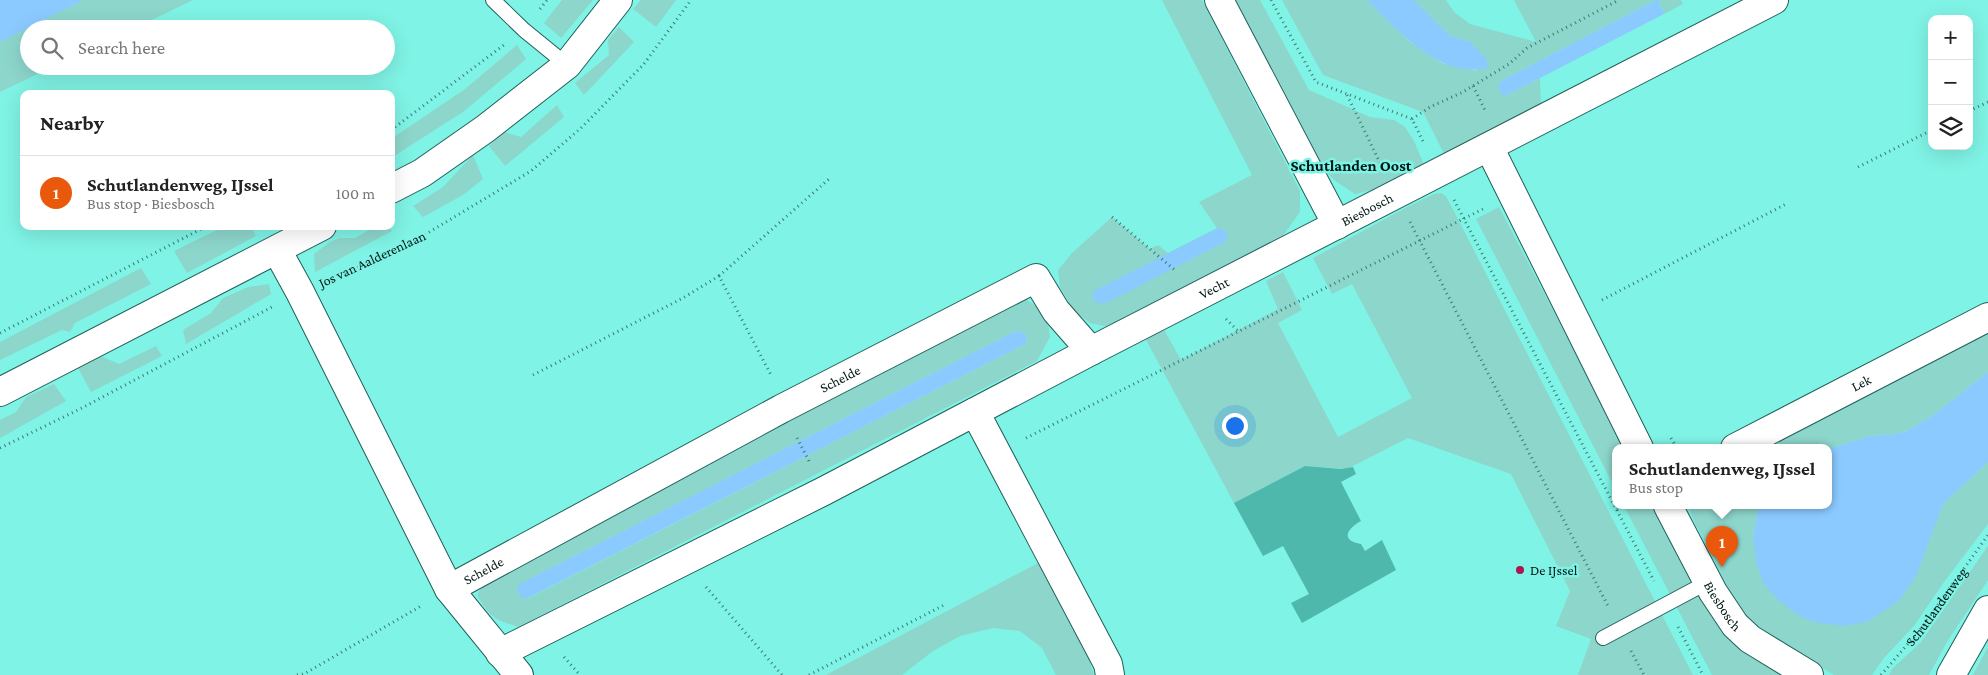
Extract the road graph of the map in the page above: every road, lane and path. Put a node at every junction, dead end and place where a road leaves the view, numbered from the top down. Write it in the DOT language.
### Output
graph roads {
  1 [pos="493,0"];
  2 [pos="547,0"];
  3 [pos="618,0"];
  4 [pos="691,0"];
  5 [pos="1220,0"];
  6 [pos="1271,0"];
  7 [pos="1620,0"];
  8 [pos="1774,0"];
  9 [pos="524,30"];
  10 [pos="567,65"];
  11 [pos="1346,94"];
  12 [pos="1988,102"];
  13 [pos="1973,109"];
  14 [pos="1412,119"];
  15 [pos="395,127"];
  16 [pos="1928,132"];
  17 [pos="1489,147"];
  18 [pos="1858,167"];
  19 [pos="1439,172"];
  20 [pos="829,179"];
  21 [pos="395,187"];
  22 [pos="1513,194"];
  23 [pos="1396,195"];
  24 [pos="1786,204"];
  25 [pos="1112,217"];
  26 [pos="1464,219"];
  27 [pos="1337,224"];
  28 [pos="199,230"];
  29 [pos="314,230"];
  30 [pos="1420,241"];
  31 [pos="277,250"];
  32 [pos="1175,270"];
  33 [pos="719,276"];
  34 [pos="300,292"];
  35 [pos="1599,301"];
  36 [pos="1988,318"];
  37 [pos="0,333"];
  38 [pos="1091,351"];
  39 [pos="533,375"];
  40 [pos="0,392"];
  41 [pos="787,406"];
  42 [pos="975,412"];
  43 [pos="796,436"];
  44 [pos="1637,444"];
  45 [pos="1743,444"];
  46 [pos="0,448"];
  47 [pos="997,452"];
  48 [pos="809,461"];
  49 [pos="1612,500"];
  50 [pos="1670,509"];
  51 [pos="1617,510"];
  52 [pos="1988,535"];
  53 [pos="683,561"];
  54 [pos="1708,582"];
  55 [pos="449,589"];
  56 [pos="946,604"];
  57 [pos="1666,604"];
  58 [pos="1988,610"];
  59 [pos="1620,629"];
  60 [pos="1603,638"];
  61 [pos="500,653"];
  62 [pos="297,675"];
  63 [pos="519,675"];
  64 [pos="782,675"];
  65 [pos="809,675"];
  66 [pos="1110,675"];
  67 [pos="1644,675"];
  68 [pos="1703,675"];
  69 [pos="1809,675"];
  70 [pos="1881,675"];
  71 [pos="1951,675"];
  1 -- 9 [label="lane"];
  2 -- 9 [label="path"];
  3 -- 10 [label="street"];
  4 -- 34 [label="path, Jos van Aalderenlaan"];
  5 -- 27 [label="street, Biesbosch"];
  6 -- 11 [label="path"];
  7 -- 14 [label="path"];
  8 -- 17 [label="street, Biesbosch"];
  9 -- 10 [label="lane"];
  9 -- 15 [label="path"];
  10 -- 21 [label="street"];
  11 -- 14 [label="path"];
  11 -- 23 [label="path"];
  12 -- 13 [label="path"];
  14 -- 19 [label="path"];
  16 -- 18 [label="path"];
  17 -- 19 [label="street, Biesbosch"];
  17 -- 22 [label="street"];
  19 -- 23 [label="street, Biesbosch"];
  19 -- 26 [label="path"];
  20 -- 33 [label="path"];
  22 -- 26 [label="path"];
  22 -- 44 [label="street"];
  23 -- 27 [label="street, Biesbosch"];
  23 -- 30 [label="path"];
  24 -- 35 [label="path"];
  25 -- 32 [label="path"];
  26 -- 30 [label="path"];
  26 -- 49 [label="path"];
  27 -- 38 [label="street, Vecht"];
  28 -- 37 [label="path"];
  29 -- 31 [label="street"];
  30 -- 47 [label="path"];
  30 -- 59 [label="path"];
  31 -- 34 [label="street, Schelde"];
  31 -- 40 [label="street"];
  33 -- 39 [label="path"];
  33 -- 41 [label="path"];
  34 -- 46 [label="path, Jos van Aalderenlaan"];
  34 -- 55 [label="street, Schelde"];
  36 -- 45 [label="street, Lek"];
  38 -- 41 [label="street, Schelde"];
  38 -- 42 [label="street"];
  41 -- 55 [label="street, Schelde"];
  42 -- 47 [label="street"];
  42 -- 53 [label="street"];
  43 -- 48 [label="path"];
  47 -- 66 [label="street"];
  50 -- 54 [label="street, Biesbosch"];
  51 -- 57 [label="path"];
  52 -- 70 [label="path, Schutlandenweg"];
  53 -- 61 [label="street"];
  53 -- 64 [label="path"];
  54 -- 57 [label="lane"];
  54 -- 69 [label="street, Biesbosch"];
  55 -- 61 [label="street, Schelde"];
  55 -- 62 [label="path"];
  56 -- 65 [label="path"];
  57 -- 59 [label="lane"];
  57 -- 68 [label="path"];
  58 -- 71 [label="street"];
  59 -- 60 [label="lane"];
  59 -- 67 [label="path"];
  61 -- 63 [label="street, Schelde"];
}
